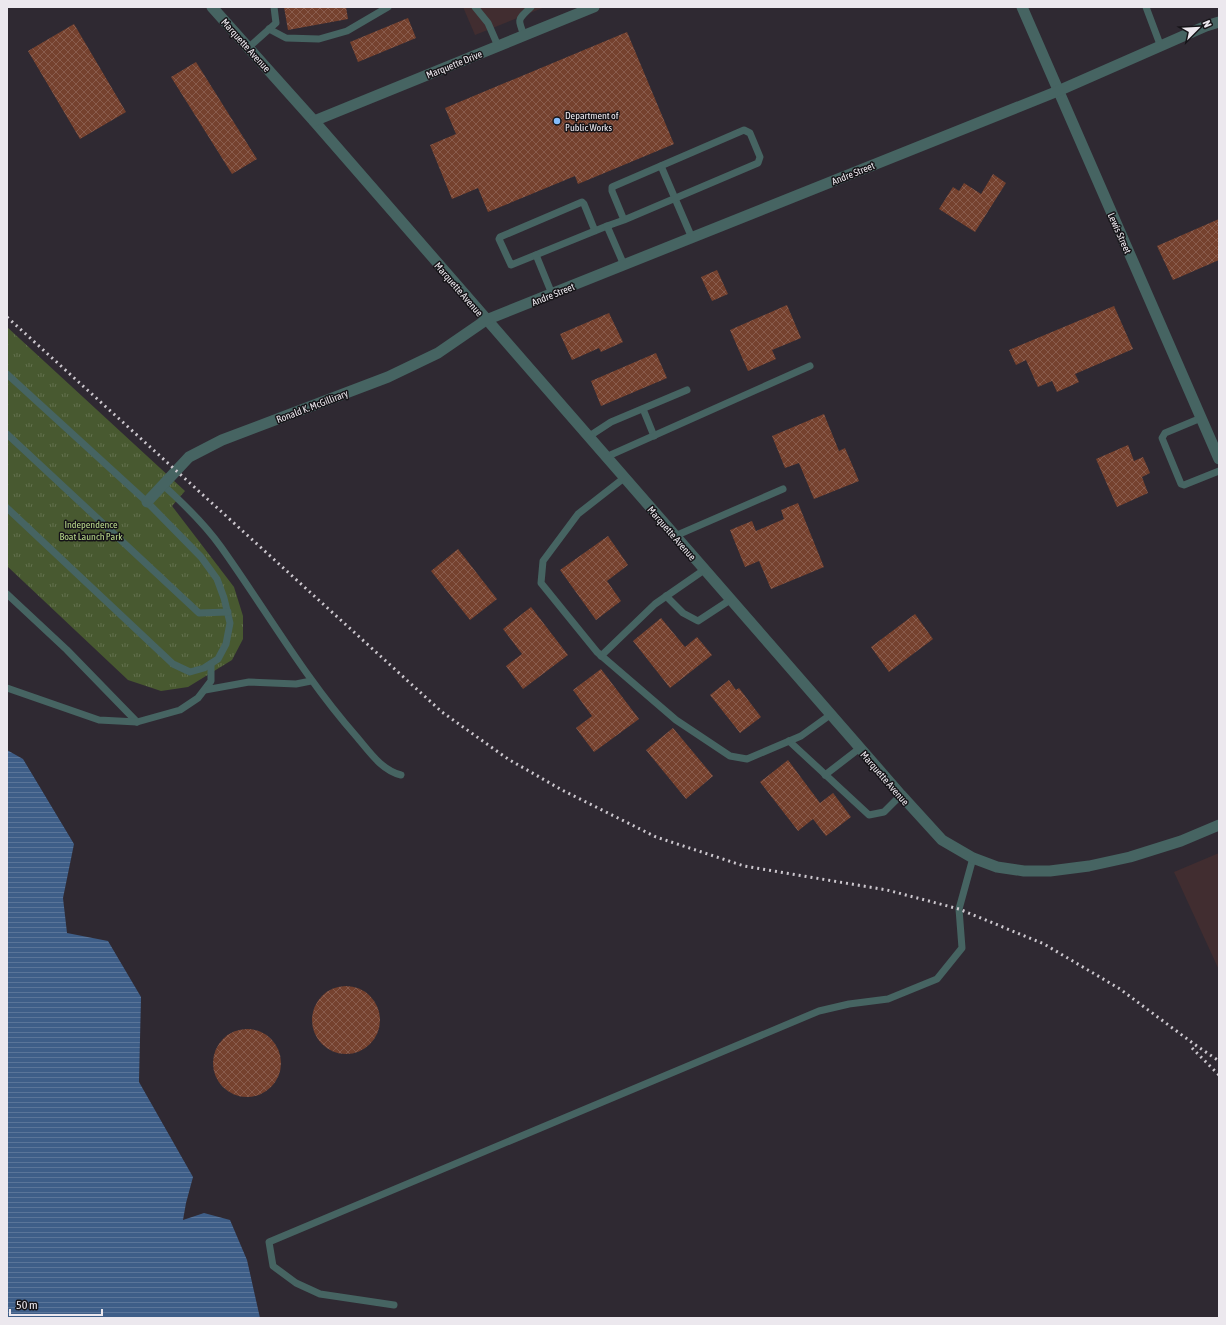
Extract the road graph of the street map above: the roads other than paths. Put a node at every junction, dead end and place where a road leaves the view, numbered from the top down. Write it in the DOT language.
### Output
graph roads {
  1 [pos="212,7"];
  2 [pos="274,7"];
  3 [pos="388,7"];
  4 [pos="475,7"];
  5 [pos="531,7"];
  6 [pos="594,7"];
  7 [pos="1022,7"];
  8 [pos="1146,7"];
  9 [pos="1219,22"];
  10 [pos="269,29"];
  11 [pos="524,35"];
  12 [pos="498,46"];
  13 [pos="1161,46"];
  14 [pos="248,48"];
  15 [pos="1058,91"];
  16 [pos="314,122"];
  17 [pos="661,166"];
  18 [pos="675,198"];
  19 [pos="624,220"];
  20 [pos="607,226"];
  21 [pos="595,231"];
  22 [pos="692,238"];
  23 [pos="536,255"];
  24 [pos="624,265"];
  25 [pos="552,294"];
  26 [pos="486,320"];
  27 [pos="810,366"];
  28 [pos="7,374"];
  29 [pos="687,390"];
  30 [pos="642,409"];
  31 [pos="1201,418"];
  32 [pos="7,434"];
  33 [pos="654,436"];
  34 [pos="588,437"];
  35 [pos="606,457"];
  36 [pos="1219,459"];
  37 [pos="1219,471"];
  38 [pos="624,478"];
  39 [pos="163,485"];
  40 [pos="783,489"];
  41 [pos="147,502"];
  42 [pos="7,508"];
  43 [pos="675,536"];
  44 [pos="704,570"];
  45 [pos="7,594"];
  46 [pos="666,596"];
  47 [pos="730,600"];
  48 [pos="228,612"];
  49 [pos="601,656"];
  50 [pos="211,664"];
  51 [pos="311,681"];
  52 [pos="7,688"];
  53 [pos="205,690"];
  54 [pos="830,715"];
  55 [pos="137,722"];
  56 [pos="789,741"];
  57 [pos="860,748"];
  58 [pos="825,774"];
  59 [pos="401,775"];
  60 [pos="901,795"];
  61 [pos="1219,825"];
  62 [pos="973,858"];
  63 [pos="394,1305"];
  1 -- 14 [label="street, Marquette Avenue"];
  2 -- 10 [label="lane"];
  3 -- 10 [label="lane"];
  4 -- 12 [label="lane"];
  5 -- 11 [label="lane"];
  6 -- 11 [label="street, Marquette Drive"];
  7 -- 15 [label="street, Lewis Street"];
  8 -- 13 [label="lane"];
  9 -- 13 [label="street, Andre Street"];
  10 -- 14 [label="lane"];
  11 -- 12 [label="street, Marquette Drive"];
  12 -- 16 [label="street, Marquette Drive"];
  13 -- 15 [label="street, Andre Street"];
  14 -- 16 [label="street, Marquette Avenue"];
  15 -- 22 [label="street, Andre Street"];
  15 -- 31 [label="street, Lewis Street"];
  16 -- 26 [label="street, Marquette Avenue"];
  17 -- 18 [label="lane"];
  17 -- 18 [label="lane"];
  17 -- 19 [label="lane"];
  18 -- 19 [label="lane"];
  18 -- 22 [label="lane"];
  19 -- 20 [label="lane"];
  20 -- 21 [label="lane"];
  20 -- 24 [label="lane"];
  21 -- 23 [label="lane"];
  21 -- 23 [label="lane"];
  22 -- 24 [label="street, Andre Street"];
  23 -- 25 [label="lane"];
  24 -- 25 [label="street, Andre Street"];
  25 -- 26 [label="street, Andre Street"];
  26 -- 34 [label="street, Marquette Avenue"];
  26 -- 39 [label="street, Ronald K. McGillirary"];
  27 -- 33 [label="lane"];
  28 -- 41 [label="lane"];
  29 -- 30 [label="lane"];
  30 -- 33 [label="lane"];
  30 -- 34 [label="lane"];
  31 -- 36 [label="street, Lewis Street"];
  31 -- 37 [label="lane"];
  32 -- 48 [label="lane"];
  33 -- 35 [label="lane"];
  34 -- 35 [label="street, Marquette Avenue"];
  35 -- 38 [label="street, Marquette Avenue"];
  38 -- 43 [label="street, Marquette Avenue"];
  38 -- 49 [label="lane"];
  39 -- 41 [label="street, Ronald K. McGillirary"];
  39 -- 51 [label="lane"];
  40 -- 43 [label="lane"];
  41 -- 48 [label="lane"];
  42 -- 50 [label="lane"];
  43 -- 44 [label="street, Marquette Avenue"];
  44 -- 46 [label="lane"];
  44 -- 47 [label="street, Marquette Avenue"];
  45 -- 55 [label="lane"];
  46 -- 47 [label="lane"];
  46 -- 49 [label="lane"];
  47 -- 54 [label="street, Marquette Avenue"];
  48 -- 50 [label="lane"];
  49 -- 56 [label="lane"];
  50 -- 53 [label="lane"];
  51 -- 53 [label="lane"];
  51 -- 59 [label="lane"];
  52 -- 55 [label="lane"];
  53 -- 55 [label="lane"];
  54 -- 56 [label="lane"];
  54 -- 57 [label="street, Marquette Avenue"];
  56 -- 58 [label="lane"];
  57 -- 58 [label="lane"];
  57 -- 60 [label="street, Marquette Avenue"];
  58 -- 60 [label="lane"];
  60 -- 62 [label="street, Marquette Avenue"];
  61 -- 62 [label="street, Marquette Avenue"];
  62 -- 63 [label="lane"];
}
